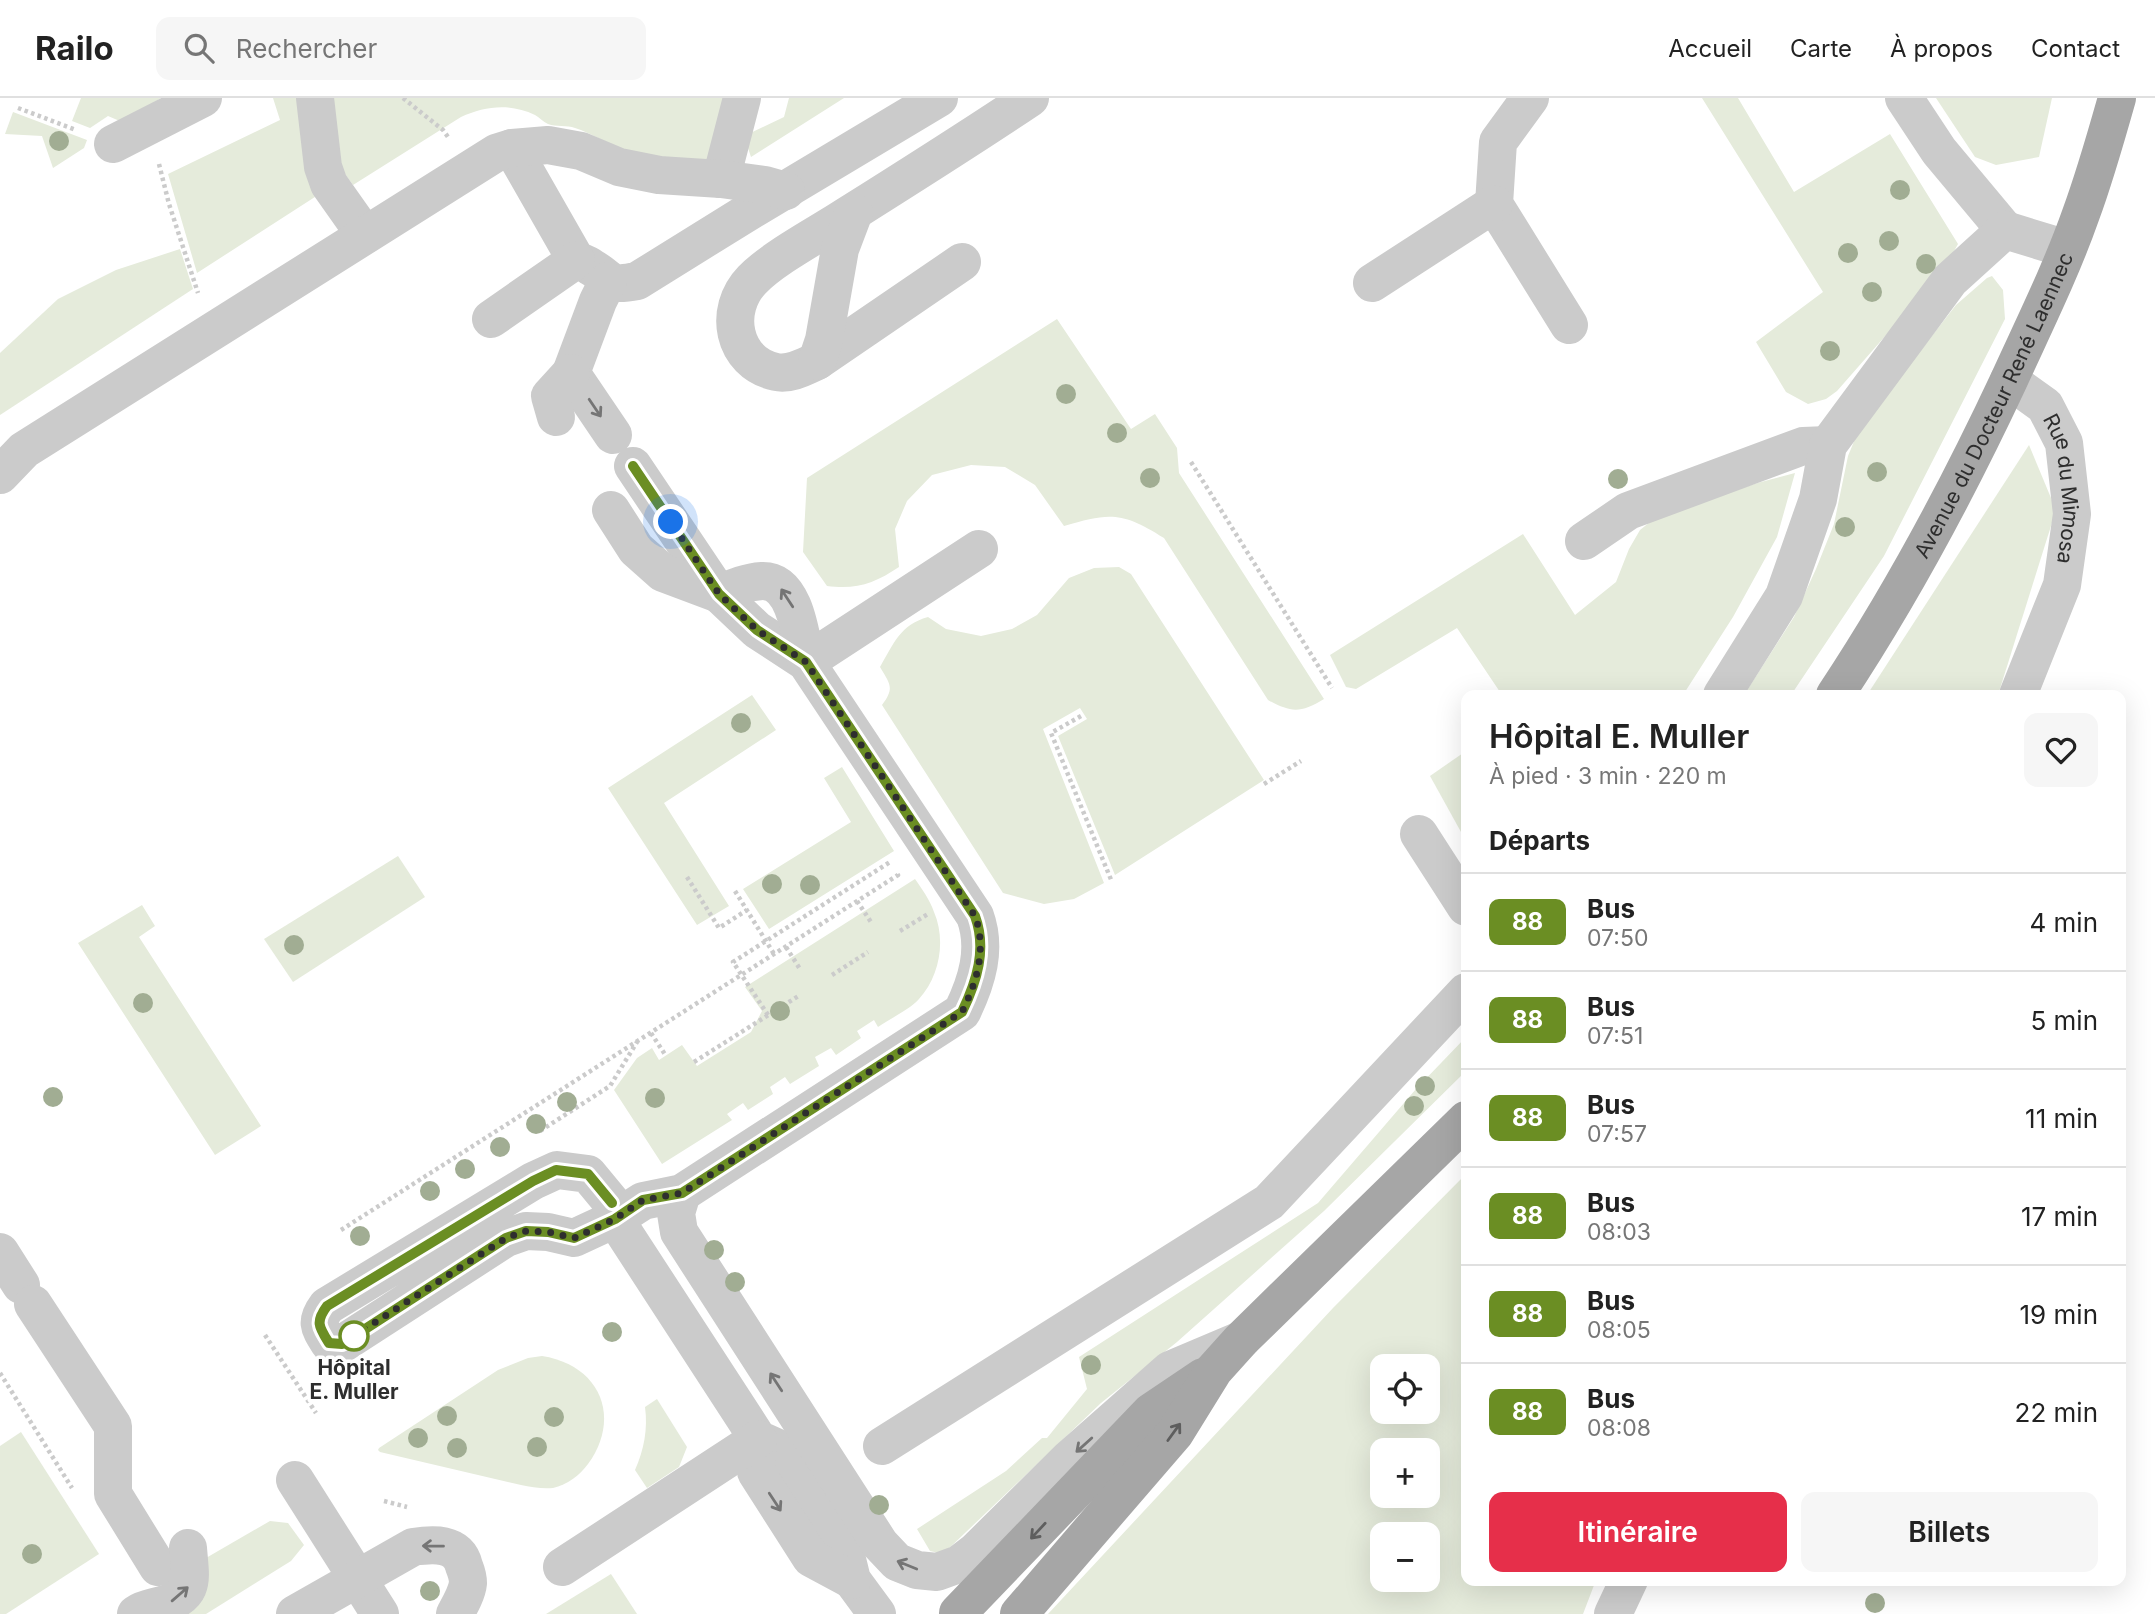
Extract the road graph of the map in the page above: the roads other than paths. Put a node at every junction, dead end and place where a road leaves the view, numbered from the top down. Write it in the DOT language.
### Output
graph roads {
  1 [pos="203,98"];
  2 [pos="315,98"];
  3 [pos="742,98"];
  4 [pos="939,98"];
  5 [pos="1030,98"];
  6 [pos="1530,98"];
  7 [pos="1904,98"];
  8 [pos="2118,98"];
  9 [pos="113,144"];
  10 [pos="512,148"];
  11 [pos="721,179"];
  12 [pos="786,191"];
  13 [pos="1494,204"];
  14 [pos="854,212"];
  15 [pos="2005,230"];
  16 [pos="365,235"];
  17 [pos="2067,250"];
  18 [pos="576,260"];
  19 [pos="962,262"];
  20 [pos="608,281"];
  21 [pos="1372,283"];
  22 [pos="491,319"];
  23 [pos="1569,325"];
  24 [pos="817,361"];
  25 [pos="571,373"];
  26 [pos="2009,380"];
  27 [pos="556,416"];
  28 [pos="1828,446"];
  29 [pos="0,475"];
  30 [pos="611,510"];
  31 [pos="1584,541"];
  32 [pos="979,549"];
  33 [pos="719,594"];
  34 [pos="806,662"];
  35 [pos="1725,690"];
  36 [pos="1838,690"];
  37 [pos="2020,690"];
  38 [pos="1419,834"];
  39 [pos="1461,899"];
  40 [pos="1461,997"];
  41 [pos="1461,1125"];
  42 [pos="682,1193"];
  43 [pos="615,1219"];
  44 [pos="0,1252"];
  45 [pos="1241,1340"];
  46 [pos="1214,1370"];
  47 [pos="758,1439"];
  48 [pos="882,1446"];
  49 [pos="295,1480"];
  50 [pos="562,1567"];
  51 [pos="356,1578"];
  52 [pos="1626,1586"];
  53 [pos="136,1614"];
  54 [pos="295,1614"];
  55 [pos="380,1614"];
  56 [pos="455,1614"];
  57 [pos="877,1614"];
  58 [pos="926,1614"];
  59 [pos="959,1614"];
  60 [pos="1019,1614"];
  61 [pos="1613,1614"];
  1 -- 9 [label="street"];
  2 -- 16 [label="street"];
  3 -- 11 [label="street"];
  4 -- 12 [label="street"];
  5 -- 14 [label="street"];
  6 -- 13 [label="street"];
  7 -- 15 [label="street"];
  8 -- 17 [label="main road, Avenue du Docteur René Laennec"];
  10 -- 11 [label="street"];
  10 -- 16 [label="street"];
  10 -- 18 [label="street"];
  11 -- 12 [label="street"];
  12 -- 20 [label="street"];
  13 -- 21 [label="street"];
  13 -- 23 [label="street"];
  14 -- 24 [label="street"];
  14 -- 24 [label="street"];
  15 -- 17 [label="street"];
  15 -- 28 [label="street"];
  16 -- 29 [label="street"];
  17 -- 26 [label="main road, Avenue du Docteur René Laennec"];
  18 -- 20 [label="street"];
  18 -- 22 [label="street"];
  19 -- 24 [label="street"];
  20 -- 25 [label="street"];
  25 -- 27 [label="street"];
  25 -- 33 [label="street, one-way"];
  26 -- 36 [label="main road, Avenue du Docteur René Laennec"];
  26 -- 37 [label="street, Rue du Mimosa"];
  28 -- 31 [label="street"];
  28 -- 35 [label="street"];
  30 -- 33 [label="street"];
  32 -- 34 [label="street"];
  33 -- 34 [label="street"];
  34 -- 42 [label="street"];
  38 -- 39 [label="street"];
  40 -- 48 [label="street"];
  41 -- 45 [label="main road"];
  42 -- 43 [label="street"];
  45 -- 42 [label="street, one-way"];
  43 -- 43 [label="street"];
  43 -- 47 [label="street"];
  53 -- 44 [label="street, one-way"];
  45 -- 46 [label="main road"];
  46 -- 59 [label="main road, one-way"];
  60 -- 46 [label="main road, one-way"];
  47 -- 50 [label="street"];
  47 -- 57 [label="street"];
  49 -- 51 [label="street"];
  51 -- 54 [label="street"];
  51 -- 55 [label="street"];
  56 -- 51 [label="street, one-way"];
  52 -- 61 [label="street"];
  58 -- 59 [label="main road"];
}
